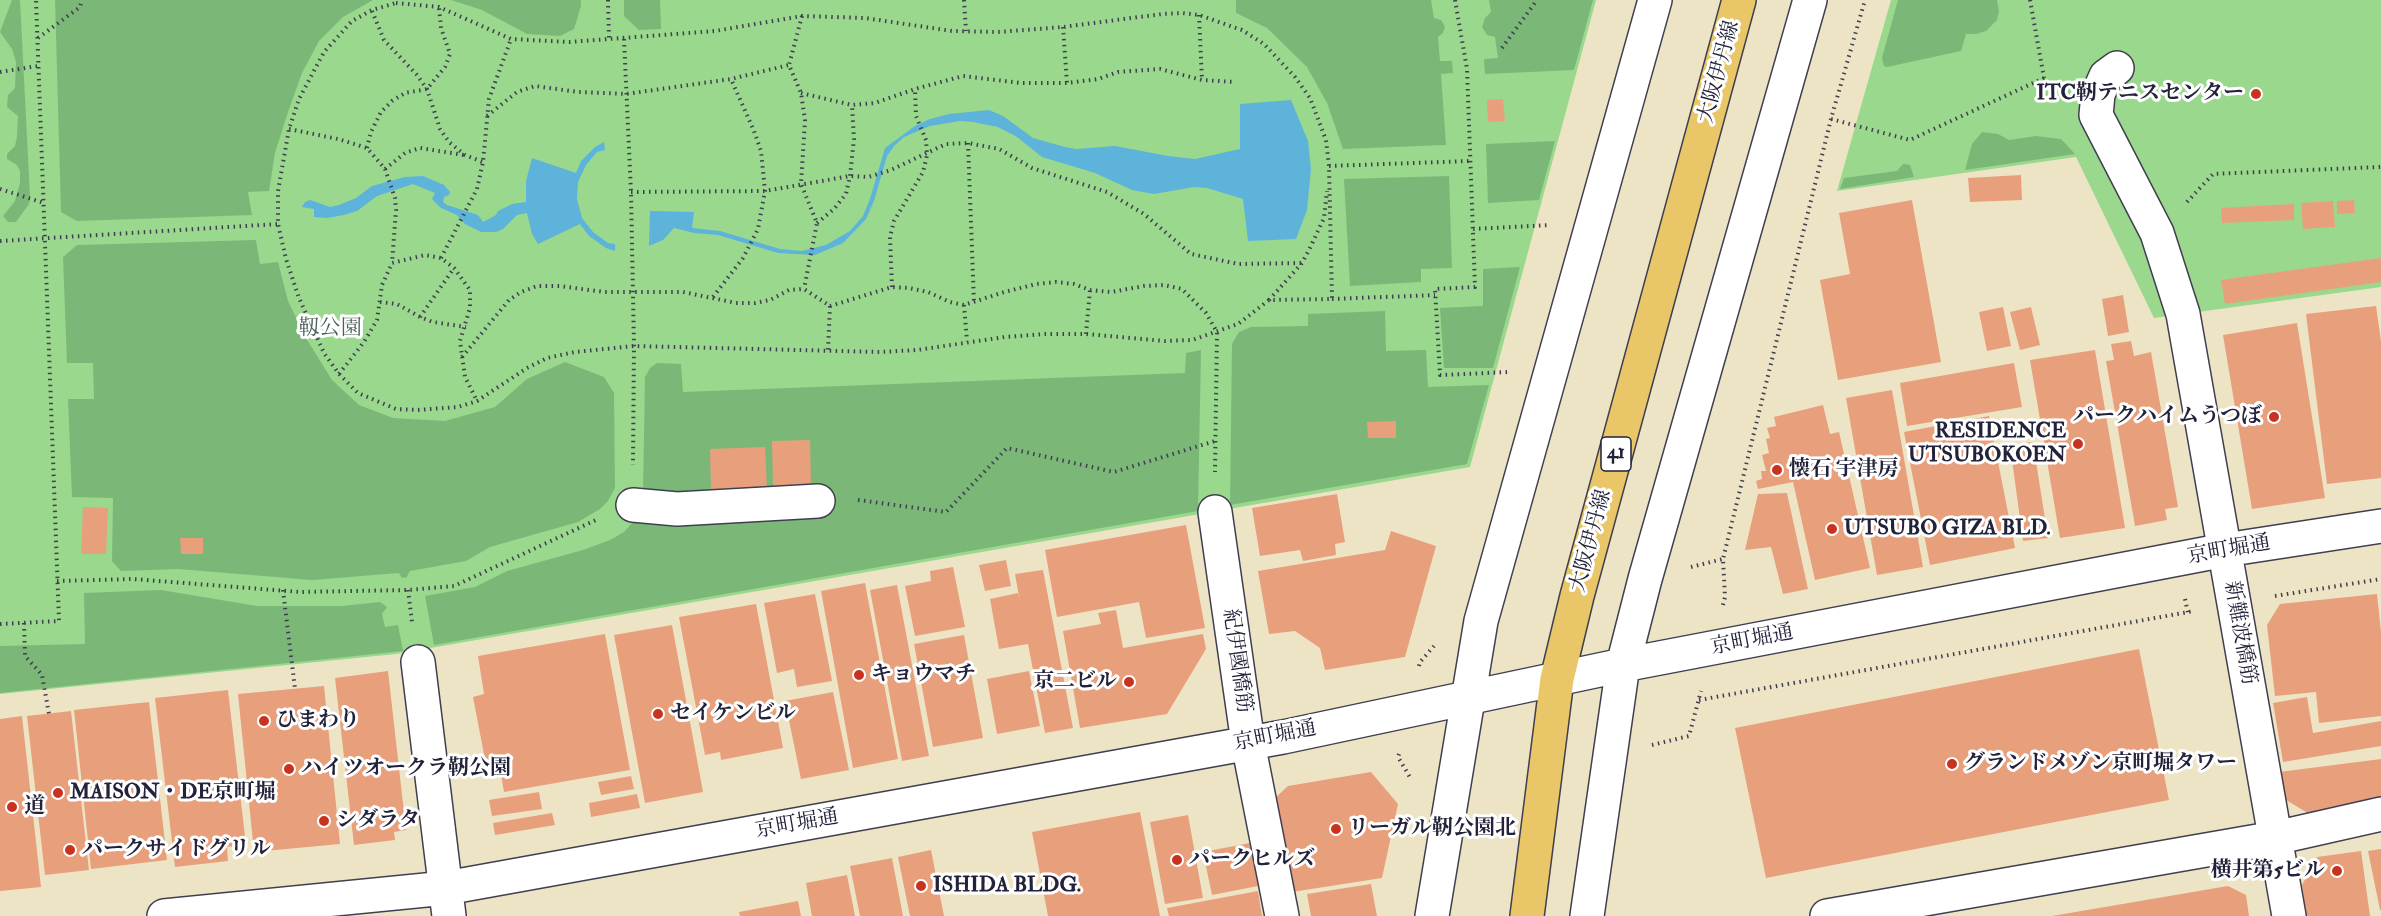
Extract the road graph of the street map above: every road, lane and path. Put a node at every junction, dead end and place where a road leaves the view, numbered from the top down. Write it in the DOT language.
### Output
graph roads {
  1 [pos="36,0"];
  2 [pos="82,0"];
  3 [pos="608,0"];
  4 [pos="964,0"];
  5 [pos="1455,0"];
  6 [pos="1537,0"];
  7 [pos="1655,0"];
  8 [pos="1739,0"];
  9 [pos="1810,0"];
  10 [pos="1865,0"];
  11 [pos="439,7"];
  12 [pos="372,10"];
  13 [pos="1199,15"];
  14 [pos="802,16"];
  15 [pos="1064,27"];
  16 [pos="966,31"];
  17 [pos="38,39"];
  18 [pos="511,39"];
  19 [pos="609,39"];
  20 [pos="624,39"];
  21 [pos="1502,48"];
  22 [pos="789,65"];
  23 [pos="38,66"];
  24 [pos="2117,68"];
  25 [pos="0,72"];
  26 [pos="2044,78"];
  27 [pos="731,79"];
  28 [pos="1202,80"];
  29 [pos="1234,81"];
  30 [pos="1068,83"];
  31 [pos="427,89"];
  32 [pos="915,89"];
  33 [pos="626,93"];
  34 [pos="801,93"];
  35 [pos="852,105"];
  36 [pos="487,116"];
  37 [pos="1831,119"];
  38 [pos="289,129"];
  39 [pos="968,143"];
  40 [pos="367,148"];
  41 [pos="465,155"];
  42 [pos="927,155"];
  43 [pos="1470,161"];
  44 [pos="483,162"];
  45 [pos="1329,166"];
  46 [pos="2381,167"];
  47 [pos="385,169"];
  48 [pos="850,176"];
  49 [pos="801,184"];
  50 [pos="0,189"];
  51 [pos="765,191"];
  52 [pos="631,192"];
  53 [pos="44,202"];
  54 [pos="817,223"];
  55 [pos="278,224"];
  56 [pos="1556,225"];
  57 [pos="1473,229"];
  58 [pos="2157,233"];
  59 [pos="45,239"];
  60 [pos="0,241"];
  61 [pos="441,258"];
  62 [pos="392,262"];
  63 [pos="1302,263"];
  64 [pos="454,268"];
  65 [pos="892,287"];
  66 [pos="804,289"];
  67 [pos="1090,290"];
  68 [pos="632,292"];
  69 [pos="1436,295"];
  70 [pos="713,297"];
  71 [pos="1332,299"];
  72 [pos="1269,300"];
  73 [pos="380,302"];
  74 [pos="974,303"];
  75 [pos="964,305"];
  76 [pos="830,306"];
  77 [pos="420,317"];
  78 [pos="466,327"];
  79 [pos="1217,332"];
  80 [pos="1086,334"];
  81 [pos="967,341"];
  82 [pos="634,346"];
  83 [pos="828,350"];
  84 [pos="462,357"];
  85 [pos="1516,372"];
  86 [pos="339,374"];
  87 [pos="477,400"];
  88 [pos="1215,441"];
  89 [pos="818,501"];
  90 [pos="633,505"];
  91 [pos="1215,512"];
  92 [pos="2381,526"];
  93 [pos="2225,550"];
  94 [pos="2381,579"];
  95 [pos="57,581"];
  96 [pos="283,590"];
  97 [pos="1733,602"];
  98 [pos="2234,602"];
  99 [pos="24,623"];
  100 [pos="0,624"];
  101 [pos="418,662"];
  102 [pos="1623,665"];
  103 [pos="1557,679"];
  104 [pos="295,689"];
  105 [pos="1467,699"];
  106 [pos="1699,700"];
  107 [pos="49,714"];
  108 [pos="1689,736"];
  109 [pos="1248,743"];
  110 [pos="1649,746"];
  111 [pos="1398,757"];
  112 [pos="1416,787"];
  113 [pos="2381,814"];
  114 [pos="2275,838"];
  115 [pos="447,902"];
  116 [pos="164,916"];
  117 [pos="1282,916"];
  118 [pos="1432,916"];
  119 [pos="1527,916"];
  120 [pos="1587,916"];
  121 [pos="1827,916"];
  122 [pos="2289,916"];
  1 -- 17 [label="path"];
  2 -- 17 [label="path"];
  3 -- 19 [label="path"];
  4 -- 16 [label="path"];
  5 -- 43 [label="path"];
  6 -- 21 [label="path"];
  7 -- 105 [label="street"];
  8 -- 103 [label="main road, 大阪伊丹線 / 41"];
  9 -- 102 [label="street"];
  10 -- 37 [label="path"];
  11 -- 12 [label="path"];
  11 -- 18 [label="path"];
  11 -- 31 [label="path"];
  12 -- 31 [label="path"];
  12 -- 38 [label="path"];
  13 -- 15 [label="path"];
  13 -- 28 [label="path"];
  13 -- 45 [label="path"];
  14 -- 16 [label="path"];
  14 -- 20 [label="path"];
  14 -- 22 [label="path"];
  15 -- 16 [label="path"];
  15 -- 30 [label="path"];
  17 -- 23 [label="path"];
  18 -- 19 [label="path"];
  18 -- 36 [label="path"];
  19 -- 20 [label="path"];
  20 -- 33 [label="path"];
  22 -- 27 [label="path"];
  22 -- 34 [label="path"];
  23 -- 25 [label="path"];
  23 -- 53 [label="path"];
  24 -- 58 [label="street, 新難波橋筋"];
  26 -- 37 [label="path"];
  27 -- 33 [label="path"];
  27 -- 51 [label="path"];
  28 -- 29 [label="path"];
  28 -- 30 [label="path"];
  30 -- 32 [label="path"];
  31 -- 40 [label="path"];
  31 -- 41 [label="path"];
  32 -- 35 [label="path"];
  32 -- 42 [label="path"];
  33 -- 36 [label="path"];
  33 -- 52 [label="path"];
  34 -- 35 [label="path"];
  34 -- 49 [label="path"];
  35 -- 48 [label="path"];
  36 -- 44 [label="path"];
  37 -- 97 [label="path"];
  38 -- 40 [label="path"];
  38 -- 55 [label="path"];
  39 -- 42 [label="path"];
  39 -- 63 [label="path"];
  39 -- 74 [label="path"];
  40 -- 47 [label="path"];
  41 -- 44 [label="path"];
  41 -- 47 [label="path"];
  42 -- 48 [label="path"];
  42 -- 65 [label="path"];
  43 -- 45 [label="path"];
  43 -- 57 [label="path"];
  44 -- 61 [label="path"];
  45 -- 63 [label="path"];
  45 -- 71 [label="path"];
  46 -- 58 [label="path"];
  47 -- 62 [label="path"];
  48 -- 49 [label="path"];
  48 -- 54 [label="path"];
  49 -- 51 [label="path"];
  49 -- 54 [label="path"];
  50 -- 53 [label="path"];
  51 -- 52 [label="path"];
  51 -- 70 [label="path"];
  52 -- 68 [label="path"];
  53 -- 59 [label="path"];
  54 -- 66 [label="path"];
  55 -- 59 [label="path"];
  55 -- 86 [label="path"];
  56 -- 57 [label="path"];
  57 -- 69 [label="path"];
  58 -- 93 [label="street, 新難波橋筋"];
  59 -- 60 [label="path"];
  59 -- 95 [label="path"];
  61 -- 62 [label="path"];
  61 -- 64 [label="path"];
  62 -- 73 [label="path"];
  63 -- 72 [label="path"];
  64 -- 77 [label="path"];
  64 -- 78 [label="path"];
  65 -- 75 [label="path"];
  65 -- 76 [label="path"];
  66 -- 70 [label="path"];
  66 -- 76 [label="path"];
  67 -- 74 [label="path"];
  67 -- 79 [label="path"];
  67 -- 80 [label="path"];
  68 -- 70 [label="path"];
  68 -- 82 [label="path"];
  68 -- 84 [label="path"];
  69 -- 71 [label="path"];
  69 -- 85 [label="path"];
  71 -- 72 [label="path"];
  72 -- 79 [label="path"];
  73 -- 77 [label="path"];
  73 -- 86 [label="path"];
  74 -- 75 [label="path"];
  75 -- 81 [label="path"];
  76 -- 83 [label="path"];
  77 -- 78 [label="path"];
  78 -- 84 [label="path"];
  79 -- 80 [label="path"];
  79 -- 88 [label="path"];
  80 -- 81 [label="path"];
  81 -- 83 [label="path"];
  82 -- 83 [label="path"];
  82 -- 87 [label="path"];
  82 -- 90 [label="path"];
  84 -- 87 [label="path"];
  86 -- 87 [label="path"];
  88 -- 89 [label="path"];
  88 -- 91 [label="path"];
  89 -- 90 [label="street"];
  90 -- 96 [label="path"];
  91 -- 109 [label="street, 紀伊國橋筋"];
  92 -- 93 [label="street, 京町堀通"];
  93 -- 98 [label="street, 新難波橋筋"];
  93 -- 102 [label="street, 京町堀通"];
  94 -- 98 [label="path"];
  95 -- 96 [label="path"];
  95 -- 99 [label="path"];
  96 -- 104 [label="path"];
  98 -- 106 [label="path"];
  98 -- 114 [label="street, 新難波橋筋"];
  99 -- 100 [label="path"];
  99 -- 107 [label="path"];
  101 -- 115 [label="street"];
  102 -- 103 [label="street, 京町堀通"];
  102 -- 120 [label="street"];
  103 -- 105 [label="street, 京町堀通"];
  103 -- 119 [label="main road, 大阪伊丹線 / 41"];
  105 -- 109 [label="street, 京町堀通"];
  105 -- 118 [label="street"];
  108 -- 110 [label="path"];
  109 -- 115 [label="street, 京町堀通"];
  109 -- 117 [label="street, 紀伊國橋筋"];
  111 -- 112 [label="path"];
  113 -- 114 [label="street"];
  114 -- 121 [label="street"];
  114 -- 122 [label="street, 新難波橋筋"];
  115 -- 116 [label="street, 京町堀通"];
}
